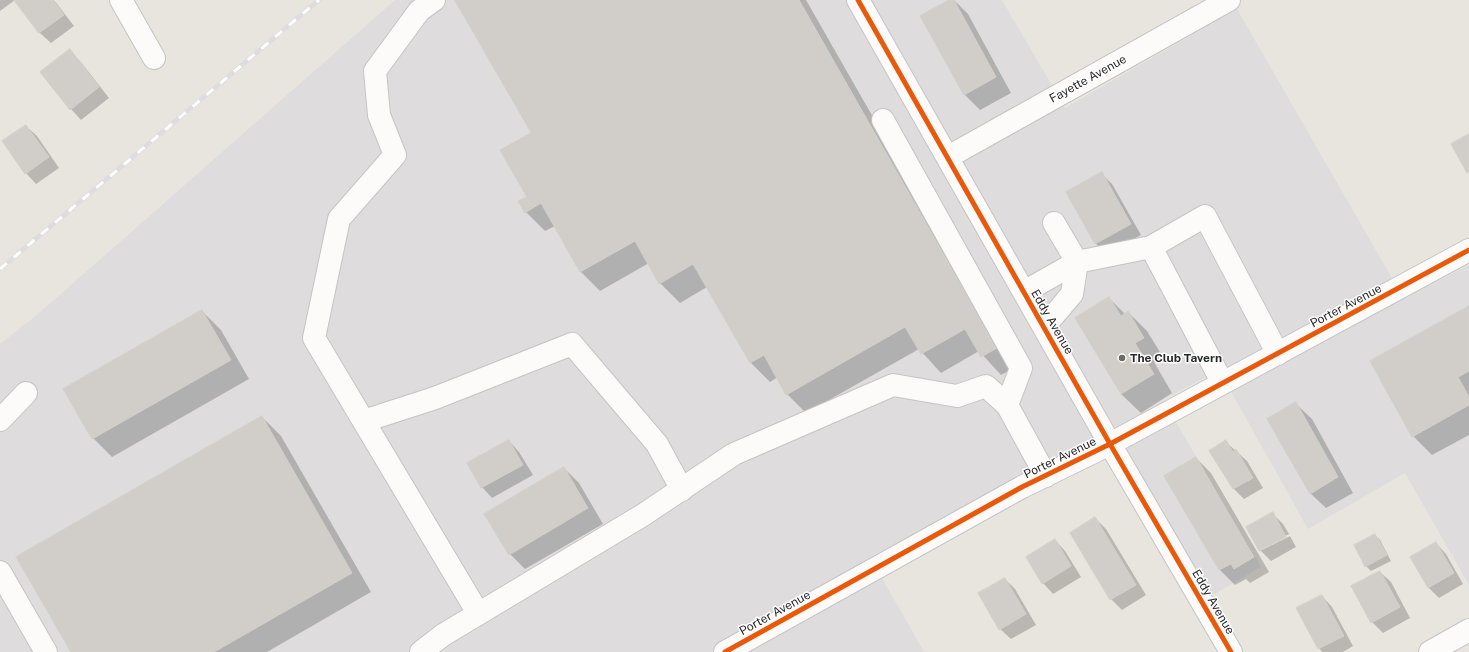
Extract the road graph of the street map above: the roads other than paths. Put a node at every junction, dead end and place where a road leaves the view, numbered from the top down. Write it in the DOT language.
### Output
graph roads {
  1 [pos="121,0"];
  2 [pos="434,0"];
  3 [pos="858,0"];
  4 [pos="1229,0"];
  5 [pos="154,58"];
  6 [pos="883,120"];
  7 [pos="948,157"];
  8 [pos="1054,223"];
  9 [pos="1151,247"];
  10 [pos="1469,250"];
  11 [pos="1078,262"];
  12 [pos="1024,292"];
  13 [pos="1044,327"];
  14 [pos="1278,354"];
  15 [pos="1222,382"];
  16 [pos="26,393"];
  17 [pos="1007,405"];
  18 [pos="0,420"];
  19 [pos="364,421"];
  20 [pos="1110,444"];
  21 [pos="1046,476"];
  22 [pos="682,490"];
  23 [pos="0,572"];
  24 [pos="478,613"];
  25 [pos="1469,630"];
  26 [pos="46,652"];
  27 [pos="421,652"];
  28 [pos="724,652"];
  29 [pos="1231,652"];
  30 [pos="1430,652"];
  1 -- 5 [label="street"];
  2 -- 19 [label="street"];
  3 -- 7 [label="street, Eddy Avenue"];
  4 -- 7 [label="street, Fayette Avenue"];
  6 -- 17 [label="street"];
  7 -- 12 [label="street, Eddy Avenue"];
  8 -- 11 [label="street"];
  9 -- 11 [label="street"];
  9 -- 14 [label="street"];
  9 -- 15 [label="street"];
  10 -- 14 [label="street, Porter Avenue"];
  11 -- 12 [label="street"];
  11 -- 13 [label="street"];
  12 -- 13 [label="street, Eddy Avenue"];
  13 -- 20 [label="street, Eddy Avenue"];
  14 -- 15 [label="street, Porter Avenue"];
  15 -- 20 [label="street, Porter Avenue"];
  16 -- 18 [label="street"];
  17 -- 21 [label="street"];
  17 -- 22 [label="street"];
  19 -- 22 [label="street"];
  19 -- 24 [label="street"];
  20 -- 21 [label="street, Porter Avenue"];
  20 -- 29 [label="street, Eddy Avenue"];
  21 -- 28 [label="street, Porter Avenue"];
  22 -- 24 [label="street"];
  23 -- 26 [label="street"];
  24 -- 27 [label="street"];
  25 -- 30 [label="street"];
}
